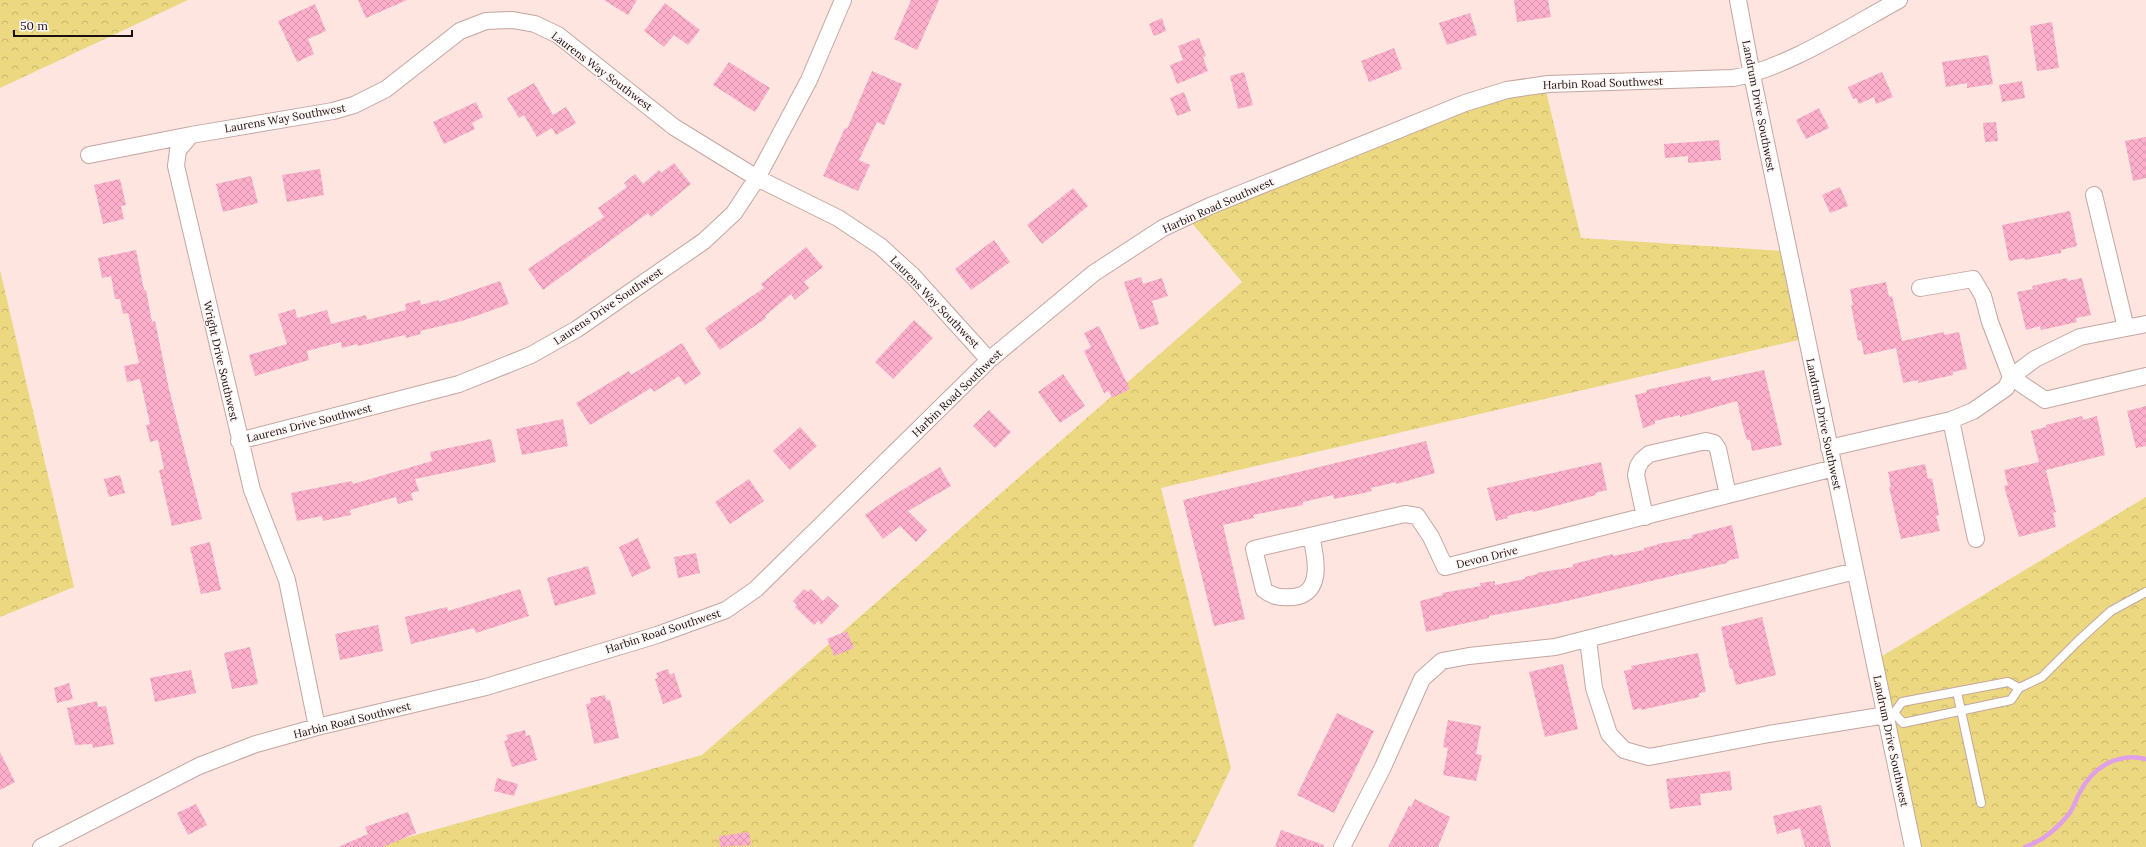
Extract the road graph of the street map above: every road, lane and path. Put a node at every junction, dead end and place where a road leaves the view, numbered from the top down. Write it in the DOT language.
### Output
graph roads {
  1 [pos="843,0"];
  2 [pos="1738,0"];
  3 [pos="1899,0"];
  4 [pos="1752,75"];
  5 [pos="191,135"];
  6 [pos="88,155"];
  7 [pos="758,178"];
  8 [pos="2094,195"];
  9 [pos="1920,288"];
  10 [pos="2146,324"];
  11 [pos="2126,328"];
  12 [pos="989,360"];
  13 [pos="2146,376"];
  14 [pos="2011,377"];
  15 [pos="1951,420"];
  16 [pos="239,440"];
  17 [pos="1830,448"];
  18 [pos="1834,468"];
  19 [pos="1728,495"];
  20 [pos="1645,517"];
  21 [pos="1311,536"];
  22 [pos="1976,539"];
  23 [pos="1855,571"];
  24 [pos="2146,592"];
  25 [pos="1588,639"];
  26 [pos="2019,688"];
  27 [pos="1957,692"];
  28 [pos="1962,711"];
  29 [pos="1890,714"];
  30 [pos="317,727"];
  31 [pos="1981,803"];
  32 [pos="41,847"];
  33 [pos="1342,847"];
  34 [pos="1913,847"];
  1 -- 7 [label="street, Laurens Drive Southwest"];
  2 -- 4 [label="street, Landrum Drive Southwest"];
  3 -- 4 [label="street, Harbin Road Southwest"];
  4 -- 12 [label="street, Harbin Road Southwest"];
  4 -- 17 [label="street, Landrum Drive Southwest"];
  5 -- 6 [label="street, Laurens Way Southwest"];
  5 -- 7 [label="street, Laurens Way Southwest"];
  5 -- 16 [label="street, Wright Drive Southwest"];
  7 -- 12 [label="street, Laurens Way Southwest"];
  7 -- 16 [label="street, Laurens Drive Southwest"];
  8 -- 11 [label="street"];
  9 -- 14 [label="street"];
  10 -- 11 [label="street"];
  11 -- 14 [label="street"];
  12 -- 30 [label="street, Harbin Road Southwest"];
  13 -- 14 [label="street"];
  14 -- 15 [label="street"];
  15 -- 17 [label="street"];
  15 -- 22 [label="street"];
  16 -- 30 [label="street, Wright Drive Southwest"];
  17 -- 18 [label="street, Landrum Drive Southwest"];
  18 -- 19 [label="street, Devon Drive"];
  18 -- 23 [label="street, Landrum Drive Southwest"];
  19 -- 20 [label="street, Devon Drive"];
  19 -- 20 [label="street"];
  20 -- 21 [label="street, Devon Drive"];
  21 -- 21 [label="street, Devon Drive"];
  23 -- 25 [label="street"];
  23 -- 29 [label="street, Landrum Drive Southwest"];
  24 -- 26 [label="lane"];
  25 -- 29 [label="street"];
  25 -- 33 [label="street"];
  26 -- 27 [label="lane"];
  26 -- 28 [label="lane"];
  27 -- 28 [label="lane"];
  27 -- 29 [label="lane"];
  28 -- 29 [label="lane"];
  28 -- 31 [label="lane"];
  29 -- 34 [label="street, Landrum Drive Southwest"];
  30 -- 32 [label="street, Harbin Road Southwest"];
}
